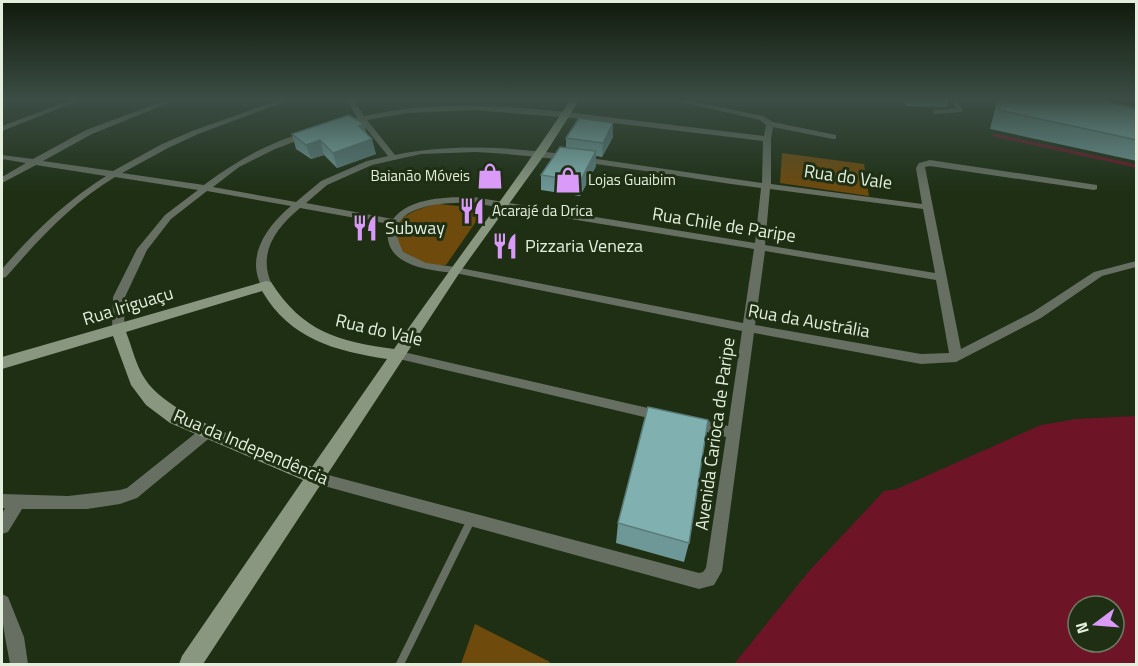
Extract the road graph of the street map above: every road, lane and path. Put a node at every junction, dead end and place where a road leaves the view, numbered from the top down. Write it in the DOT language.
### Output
graph roads {
  1 [pos="94,130"];
  2 [pos="201,130"];
  3 [pos="318,130"];
  4 [pos="372,130"];
  5 [pos="554,130"];
  6 [pos="695,130"];
  7 [pos="769,130"];
  8 [pos="799,130"];
  9 [pos="833,137"];
  10 [pos="767,139"];
  11 [pos="540,154"];
  12 [pos="392,156"];
  13 [pos="2,157"];
  14 [pos="32,162"];
  15 [pos="116,174"];
  16 [pos="2,180"];
  17 [pos="766,186"];
  18 [pos="1094,187"];
  19 [pos="204,188"];
  20 [pos="503,203"];
  21 [pos="295,204"];
  22 [pos="926,207"];
  23 [pos="395,222"];
  24 [pos="760,248"];
  25 [pos="1137,264"];
  26 [pos="455,270"];
  27 [pos="2,275"];
  28 [pos="941,277"];
  29 [pos="266,285"];
  30 [pos="748,328"];
  31 [pos="118,330"];
  32 [pos="399,355"];
  33 [pos="956,357"];
  34 [pos="2,363"];
  35 [pos="207,432"];
  36 [pos="734,433"];
  37 [pos="317,478"];
  38 [pos="9,502"];
  39 [pos="471,519"];
  40 [pos="2,527"];
  41 [pos="714,571"];
  42 [pos="2,603"];
  43 [pos="19,664"];
  44 [pos="190,664"];
  45 [pos="400,664"];
  1 -- 14 [label="street"];
  2 -- 15 [label="street"];
  3 -- 19 [label="street, Rua da Independência"];
  4 -- 12 [label="street"];
  5 -- 11 [label="main road"];
  6 -- 10 [label="street"];
  7 -- 10 [label="street, Avenida Carioca de Paripe"];
  8 -- 9 [label="street"];
  10 -- 17 [label="street, Avenida Carioca de Paripe"];
  11 -- 12 [label="street, Rua do Vale"];
  11 -- 17 [label="street, Rua do Vale"];
  11 -- 20 [label="main road"];
  12 -- 21 [label="street, Rua do Vale"];
  13 -- 14 [label="street"];
  14 -- 15 [label="street"];
  14 -- 16 [label="street"];
  15 -- 19 [label="street"];
  15 -- 27 [label="street"];
  17 -- 22 [label="street, Rua do Vale"];
  17 -- 24 [label="street, Avenida Carioca de Paripe"];
  18 -- 22 [label="street"];
  19 -- 21 [label="street"];
  19 -- 31 [label="street, Rua da Independência"];
  20 -- 23 [label="street, Rua Chile de Paripe"];
  20 -- 24 [label="street, Rua Chile de Paripe"];
  20 -- 26 [label="main road"];
  21 -- 23 [label="street"];
  21 -- 29 [label="street, Rua do Vale"];
  22 -- 28 [label="street"];
  23 -- 26 [label="street, Rua da Austrália"];
  24 -- 28 [label="street, Rua Chile de Paripe"];
  24 -- 30 [label="street, Avenida Carioca de Paripe"];
  25 -- 33 [label="street, Rua da Austrália"];
  26 -- 30 [label="street, Rua da Austrália"];
  26 -- 32 [label="main road"];
  28 -- 33 [label="street"];
  29 -- 31 [label="main road, Rua Iriguaçu"];
  29 -- 32 [label="main road, Rua do Vale"];
  30 -- 33 [label="street, Rua da Austrália"];
  30 -- 36 [label="street, Avenida Carioca de Paripe"];
  31 -- 34 [label="main road, Rua Iriguaçu"];
  31 -- 35 [label="main road, Rua da Independência"];
  32 -- 36 [label="street, Rua do Vale"];
  32 -- 37 [label="main road"];
  35 -- 37 [label="main road, Rua da Independência"];
  35 -- 38 [label="street"];
  36 -- 41 [label="street, Avenida Carioca de Paripe"];
  37 -- 39 [label="street, Rua da Independência"];
  37 -- 44 [label="main road"];
  38 -- 40 [label="street"];
  39 -- 41 [label="street, Rua da Independência"];
  39 -- 45 [label="lane"];
  42 -- 43 [label="street"];
}
